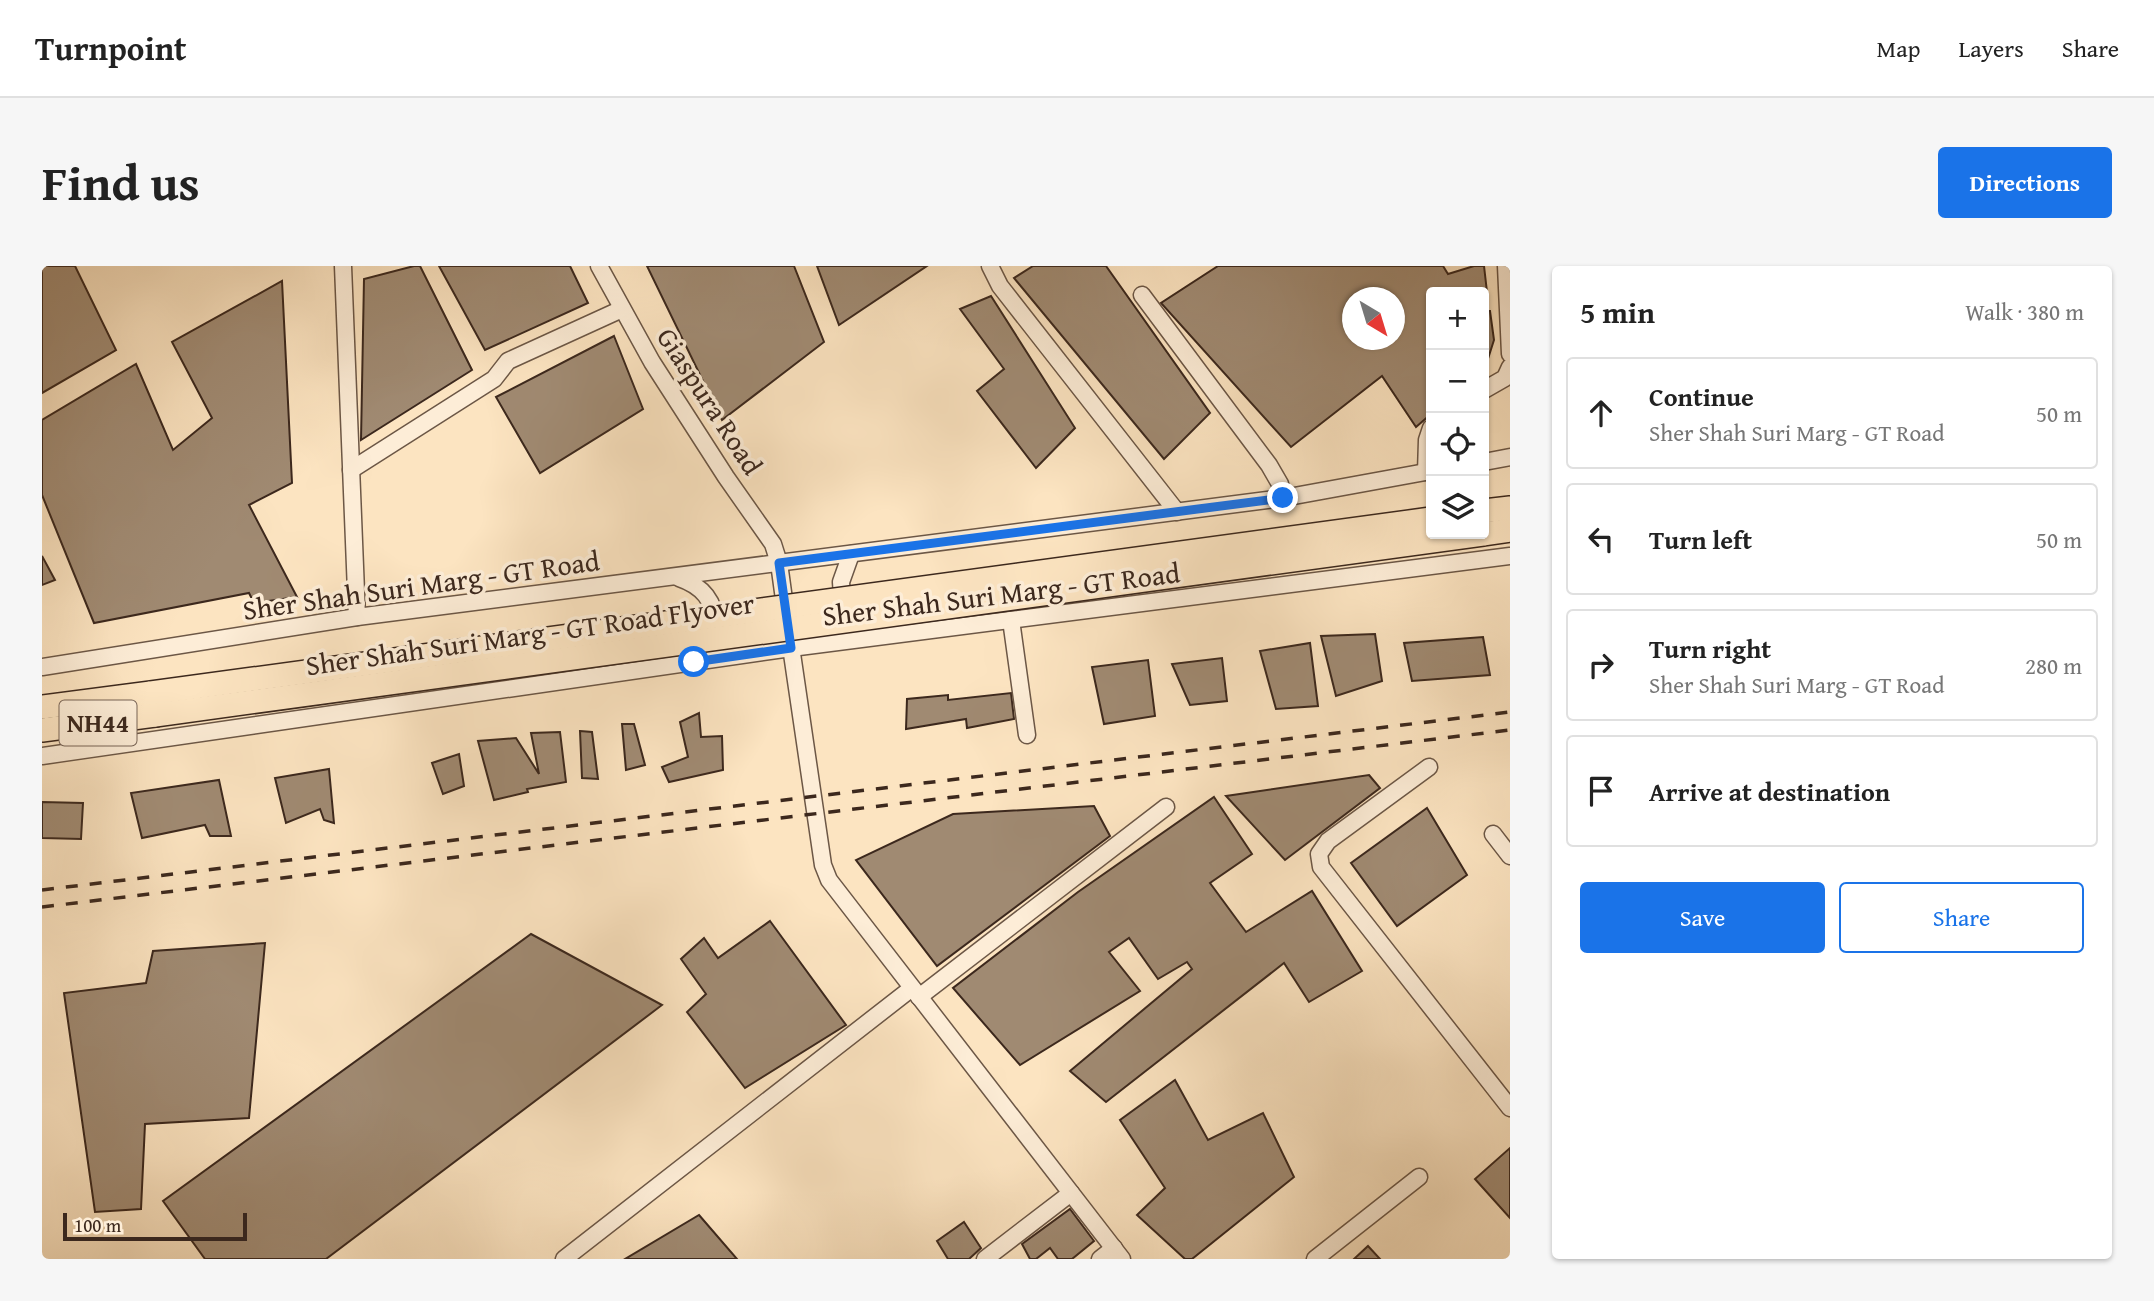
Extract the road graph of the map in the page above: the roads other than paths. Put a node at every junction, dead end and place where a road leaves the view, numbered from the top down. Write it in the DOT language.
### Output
graph roads {
  1 [pos="343,266"];
  2 [pos="598,266"];
  3 [pos="990,266"];
  4 [pos="1506,266"];
  5 [pos="1142,295"];
  6 [pos="622,309"];
  7 [pos="1510,354"];
  8 [pos="1510,367"];
  9 [pos="1489,387"];
  10 [pos="1510,457"];
  11 [pos="1489,461"];
  12 [pos="351,470"];
  13 [pos="1426,473"];
  14 [pos="1283,498"];
  15 [pos="1510,508"];
  16 [pos="1489,511"];
  17 [pos="1177,512"];
  18 [pos="1426,520"];
  19 [pos="1510,530"];
  20 [pos="1489,533"];
  21 [pos="1444,539"];
  22 [pos="851,554"];
  23 [pos="1510,556"];
  24 [pos="779,563"];
  25 [pos="677,577"];
  26 [pos="357,617"];
  27 [pos="1011,620"];
  28 [pos="859,639"];
  29 [pos="791,648"];
  30 [pos="694,662"];
  31 [pos="42,667"];
  32 [pos="153,704"];
  33 [pos="42,707"];
  34 [pos="42,730"];
  35 [pos="1027,735"];
  36 [pos="42,756"];
  37 [pos="1429,767"];
  38 [pos="1166,807"];
  39 [pos="1493,834"];
  40 [pos="1510,856"];
  41 [pos="916,992"];
  42 [pos="1510,1108"];
  43 [pos="1419,1177"];
  44 [pos="1071,1193"];
  45 [pos="1118,1254"];
  46 [pos="564,1259"];
  47 [pos="985,1259"];
  48 [pos="1100,1259"];
  49 [pos="1315,1259"];
  1 -- 12 [label="street"];
  2 -- 6 [label="street, Giaspura Road"];
  3 -- 17 [label="street"];
  4 -- 7 [label="street"];
  5 -- 14 [label="street"];
  6 -- 12 [label="street"];
  6 -- 24 [label="street, Giaspura Road"];
  8 -- 9 [label="street"];
  10 -- 11 [label="street"];
  12 -- 26 [label="street"];
  13 -- 14 [label="street, Sher Shah Suri Marg - GT Road"];
  14 -- 17 [label="street, Sher Shah Suri Marg - GT Road"];
  15 -- 16 [label="highway"];
  17 -- 22 [label="street, Sher Shah Suri Marg - GT Road"];
  18 -- 32 [label="highway, Sher Shah Suri Marg - GT Road Flyover / NH44, bridge"];
  19 -- 20 [label="highway, Sher Shah Suri Marg - GT Road Flyover / NH44"];
  21 -- 32 [label="highway, Sher Shah Suri Marg - GT Road Flyover / NH44, bridge"];
  22 -- 24 [label="street, Sher Shah Suri Marg - GT Road"];
  22 -- 28 [label="street"];
  23 -- 27 [label="street, Sher Shah Suri Marg - GT Road"];
  24 -- 25 [label="street, Sher Shah Suri Marg - GT Road"];
  24 -- 29 [label="street, Giaspura Road"];
  25 -- 26 [label="street, Sher Shah Suri Marg - GT Road"];
  25 -- 30 [label="street"];
  26 -- 31 [label="street, Sher Shah Suri Marg - GT Road"];
  27 -- 28 [label="street, Sher Shah Suri Marg - GT Road"];
  27 -- 35 [label="street"];
  28 -- 29 [label="street, Sher Shah Suri Marg - GT Road"];
  29 -- 30 [label="street, Sher Shah Suri Marg - GT Road"];
  29 -- 41 [label="street, Giaspura Road"];
  30 -- 36 [label="street, Sher Shah Suri Marg - GT Road"];
  32 -- 33 [label="highway, Sher Shah Suri Marg - GT Road Flyover / NH44"];
  32 -- 34 [label="highway, Sher Shah Suri Marg - GT Road Flyover / NH44"];
  37 -- 42 [label="street"];
  38 -- 41 [label="street"];
  39 -- 40 [label="street"];
  41 -- 44 [label="street, Giaspura Road"];
  41 -- 46 [label="street"];
  43 -- 49 [label="street"];
  44 -- 45 [label="street, Giaspura Road"];
  44 -- 47 [label="street"];
  45 -- 48 [label="street"];
}
